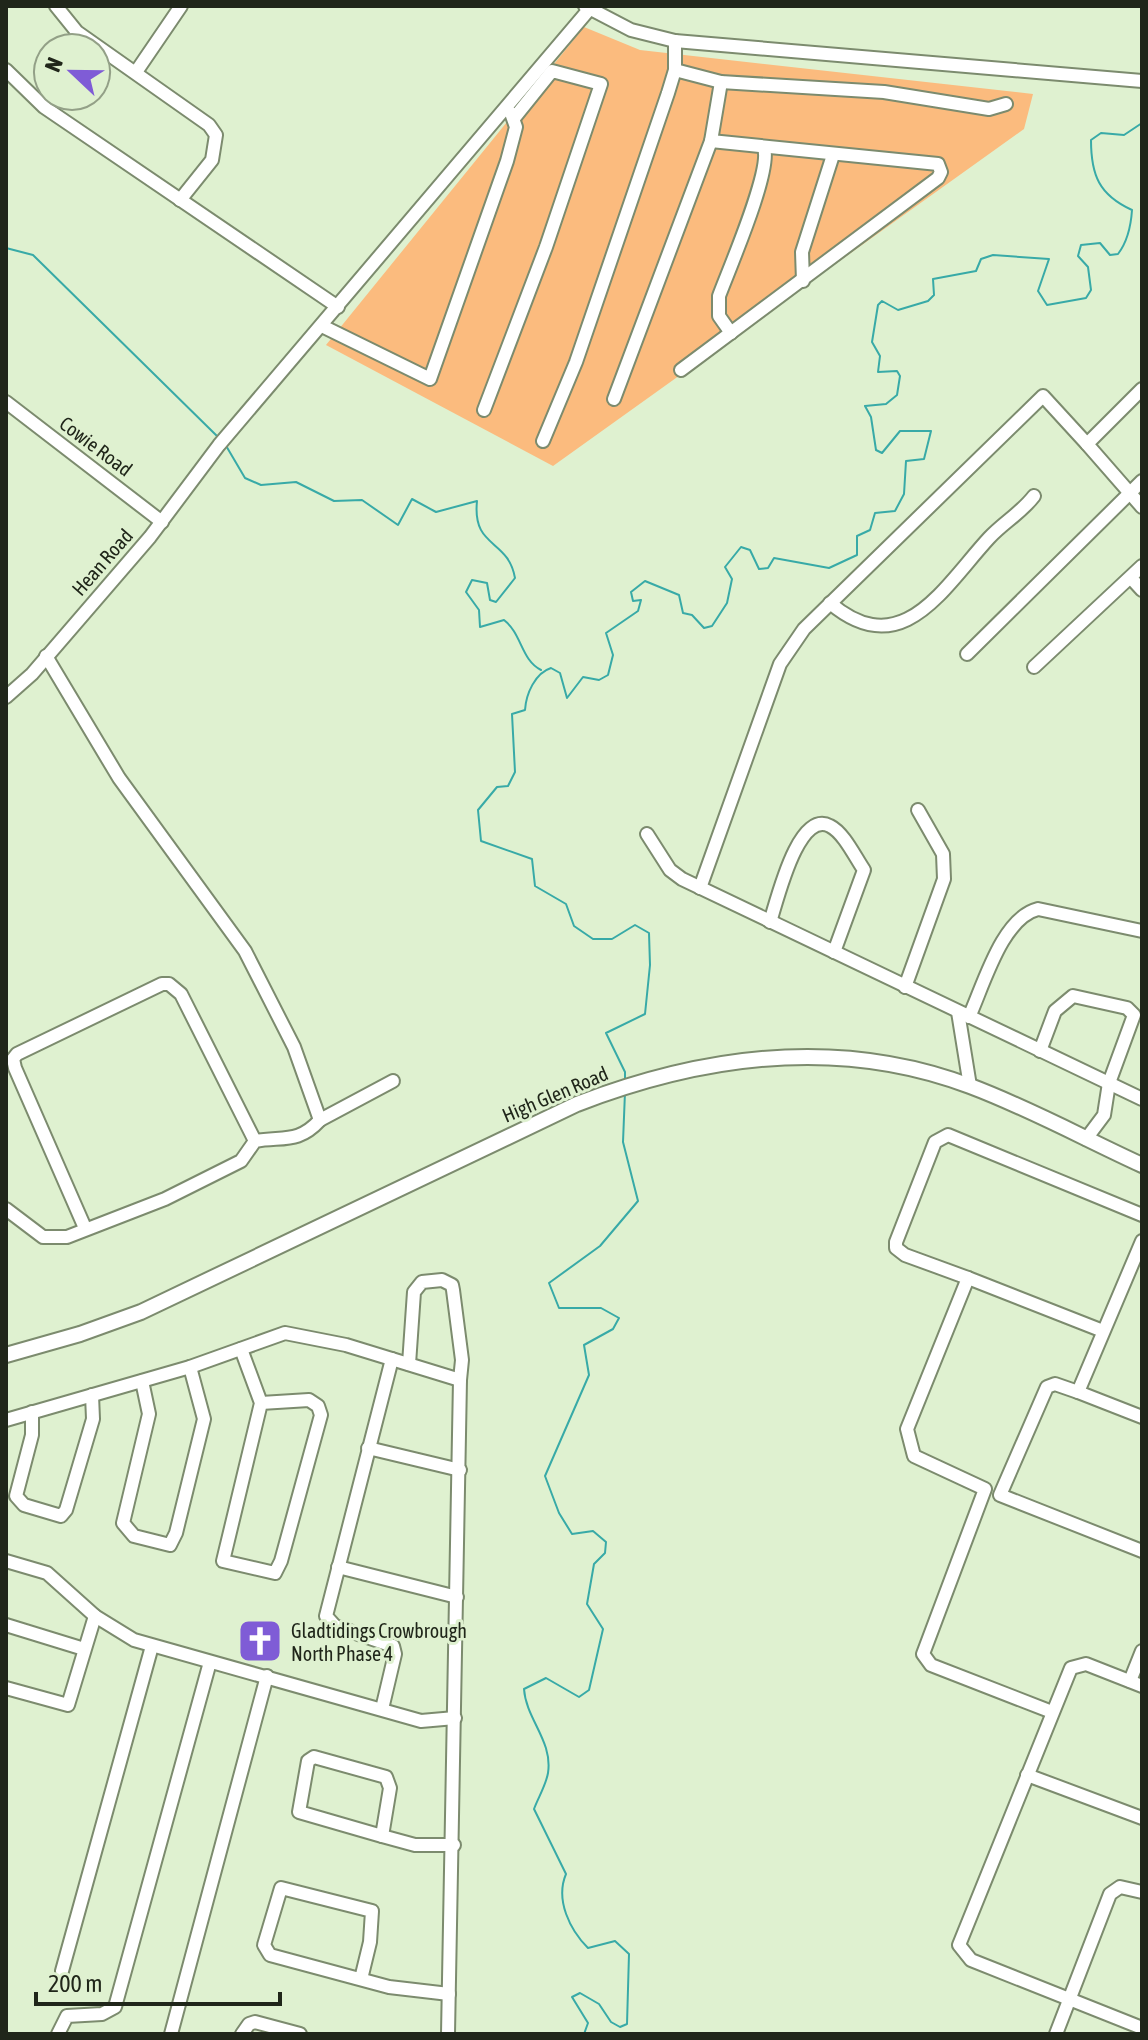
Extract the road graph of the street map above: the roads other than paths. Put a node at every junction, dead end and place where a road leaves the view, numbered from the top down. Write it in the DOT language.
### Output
graph roads {
  1 [pos="56,6"];
  2 [pos="181,6"];
  3 [pos="588,7"];
  4 [pos="675,41"];
  5 [pos="6,70"];
  6 [pos="675,70"];
  7 [pos="136,72"];
  8 [pos="1142,81"];
  9 [pos="721,82"];
  10 [pos="1006,104"];
  11 [pos="511,112"];
  12 [pos="711,141"];
  13 [pos="764,148"];
  14 [pos="833,155"];
  15 [pos="180,200"];
  16 [pos="803,281"];
  17 [pos="338,307"];
  18 [pos="322,326"];
  19 [pos="731,333"];
  20 [pos="681,370"];
  21 [pos="1142,389"];
  22 [pos="614,399"];
  23 [pos="6,402"];
  24 [pos="484,410"];
  25 [pos="543,441"];
  26 [pos="1087,444"];
  27 [pos="1142,481"];
  28 [pos="1129,494"];
  29 [pos="1034,496"];
  30 [pos="1142,507"];
  31 [pos="162,522"];
  32 [pos="1142,566"];
  33 [pos="1131,578"];
  34 [pos="1142,590"];
  35 [pos="830,603"];
  36 [pos="967,654"];
  37 [pos="46,656"];
  38 [pos="1034,667"];
  39 [pos="6,697"];
  40 [pos="918,810"];
  41 [pos="647,834"];
  42 [pos="700,888"];
  43 [pos="770,922"];
  44 [pos="1142,931"];
  45 [pos="834,952"];
  46 [pos="905,987"];
  47 [pos="964,1014"];
  48 [pos="1040,1051"];
  49 [pos="393,1081"];
  50 [pos="1109,1083"];
  51 [pos="970,1086"];
  52 [pos="1142,1099"];
  53 [pos="320,1120"];
  54 [pos="1086,1139"];
  55 [pos="255,1141"];
  56 [pos="1142,1165"];
  57 [pos="6,1209"];
  58 [pos="1142,1215"];
  59 [pos="85,1228"];
  60 [pos="1142,1241"];
  61 [pos="968,1278"];
  62 [pos="1103,1331"];
  63 [pos="241,1349"];
  64 [pos="6,1355"];
  65 [pos="392,1359"];
  66 [pos="409,1364"];
  67 [pos="190,1367"];
  68 [pos="460,1380"];
  69 [pos="142,1381"];
  70 [pos="1078,1392"];
  71 [pos="92,1395"];
  72 [pos="261,1403"];
  73 [pos="32,1412"];
  74 [pos="1142,1417"];
  75 [pos="6,1420"];
  76 [pos="368,1448"];
  77 [pos="460,1470"];
  78 [pos="985,1489"];
  79 [pos="1000,1495"];
  80 [pos="1142,1551"];
  81 [pos="6,1561"];
  82 [pos="338,1567"];
  83 [pos="457,1597"];
  84 [pos="95,1616"];
  85 [pos="6,1625"];
  86 [pos="152,1646"];
  87 [pos="84,1649"];
  88 [pos="1142,1651"];
  89 [pos="210,1662"];
  90 [pos="267,1676"];
  91 [pos="1136,1684"];
  92 [pos="6,1688"];
  93 [pos="382,1709"];
  94 [pos="1052,1712"];
  95 [pos="455,1718"];
  96 [pos="1027,1775"];
  97 [pos="1142,1818"];
  98 [pos="382,1836"];
  99 [pos="454,1845"];
  100 [pos="1142,1892"];
  101 [pos="62,1971"];
  102 [pos="361,1979"];
  103 [pos="449,1994"];
  104 [pos="1071,1998"];
  105 [pos="1142,2028"];
  106 [pos="58,2034"];
  107 [pos="171,2034"];
  108 [pos="242,2034"];
  109 [pos="300,2034"];
  110 [pos="448,2034"];
  111 [pos="1056,2034"];
  1 -- 7 [label="street"];
  2 -- 7 [label="street"];
  3 -- 4 [label="street"];
  3 -- 11 [label="street"];
  4 -- 6 [label="street"];
  4 -- 8 [label="street"];
  5 -- 15 [label="street"];
  6 -- 9 [label="street"];
  6 -- 25 [label="street"];
  7 -- 15 [label="street"];
  9 -- 10 [label="street"];
  9 -- 12 [label="street"];
  11 -- 17 [label="street, Hean Road"];
  11 -- 18 [label="street"];
  11 -- 24 [label="street"];
  12 -- 13 [label="street"];
  12 -- 22 [label="street"];
  13 -- 14 [label="street"];
  13 -- 19 [label="street"];
  14 -- 16 [label="street"];
  14 -- 16 [label="street"];
  15 -- 17 [label="street"];
  16 -- 19 [label="street"];
  17 -- 18 [label="street, Hean Road"];
  18 -- 31 [label="street, Hean Road"];
  19 -- 20 [label="street"];
  21 -- 26 [label="street"];
  23 -- 31 [label="street, Cowie Road"];
  26 -- 28 [label="street"];
  26 -- 35 [label="street"];
  27 -- 28 [label="street"];
  28 -- 30 [label="street"];
  28 -- 36 [label="street"];
  29 -- 35 [label="street"];
  31 -- 37 [label="street, Hean Road"];
  32 -- 33 [label="street"];
  33 -- 34 [label="street"];
  33 -- 38 [label="street"];
  35 -- 42 [label="street"];
  37 -- 39 [label="street, Hean Road"];
  37 -- 53 [label="street"];
  40 -- 46 [label="street"];
  41 -- 42 [label="street"];
  42 -- 43 [label="street"];
  43 -- 45 [label="street"];
  43 -- 45 [label="street"];
  44 -- 47 [label="street"];
  45 -- 46 [label="street"];
  46 -- 47 [label="street"];
  47 -- 48 [label="street"];
  47 -- 51 [label="street"];
  48 -- 50 [label="street"];
  48 -- 50 [label="street"];
  49 -- 53 [label="street"];
  50 -- 52 [label="street"];
  50 -- 54 [label="street"];
  51 -- 54 [label="main road, High Glen Road"];
  51 -- 64 [label="main road, High Glen Road"];
  53 -- 55 [label="street"];
  54 -- 56 [label="main road, High Glen Road"];
  55 -- 59 [label="street"];
  55 -- 59 [label="street"];
  57 -- 59 [label="street"];
  58 -- 61 [label="street"];
  60 -- 62 [label="street"];
  61 -- 62 [label="street"];
  61 -- 78 [label="street"];
  62 -- 70 [label="street"];
  63 -- 65 [label="street"];
  63 -- 67 [label="street"];
  63 -- 72 [label="street"];
  65 -- 66 [label="street"];
  65 -- 76 [label="street"];
  66 -- 68 [label="street"];
  66 -- 68 [label="street"];
  67 -- 69 [label="street"];
  67 -- 69 [label="street"];
  68 -- 77 [label="street"];
  69 -- 71 [label="street"];
  70 -- 74 [label="street"];
  70 -- 79 [label="street"];
  71 -- 73 [label="street"];
  71 -- 73 [label="street"];
  72 -- 72 [label="street"];
  73 -- 75 [label="street"];
  76 -- 77 [label="street"];
  76 -- 82 [label="street"];
  77 -- 83 [label="street"];
  78 -- 79 [label="street"];
  78 -- 94 [label="street"];
  79 -- 80 [label="street"];
  81 -- 84 [label="street"];
  82 -- 83 [label="street"];
  82 -- 93 [label="street"];
  83 -- 95 [label="street"];
  84 -- 86 [label="street"];
  84 -- 87 [label="street"];
  85 -- 87 [label="street"];
  86 -- 89 [label="street"];
  86 -- 101 [label="street"];
  87 -- 92 [label="street"];
  88 -- 91 [label="street"];
  89 -- 90 [label="street"];
  89 -- 106 [label="street"];
  90 -- 93 [label="street"];
  90 -- 107 [label="street"];
  91 -- 94 [label="street"];
  93 -- 95 [label="street"];
  94 -- 96 [label="street"];
  95 -- 99 [label="street"];
  96 -- 97 [label="street"];
  96 -- 104 [label="street"];
  98 -- 98 [label="street"];
  98 -- 99 [label="street"];
  99 -- 103 [label="street"];
  100 -- 104 [label="street"];
  102 -- 102 [label="street"];
  102 -- 103 [label="street"];
  103 -- 110 [label="street"];
  104 -- 105 [label="street"];
  104 -- 111 [label="street"];
  108 -- 109 [label="street"];
}
